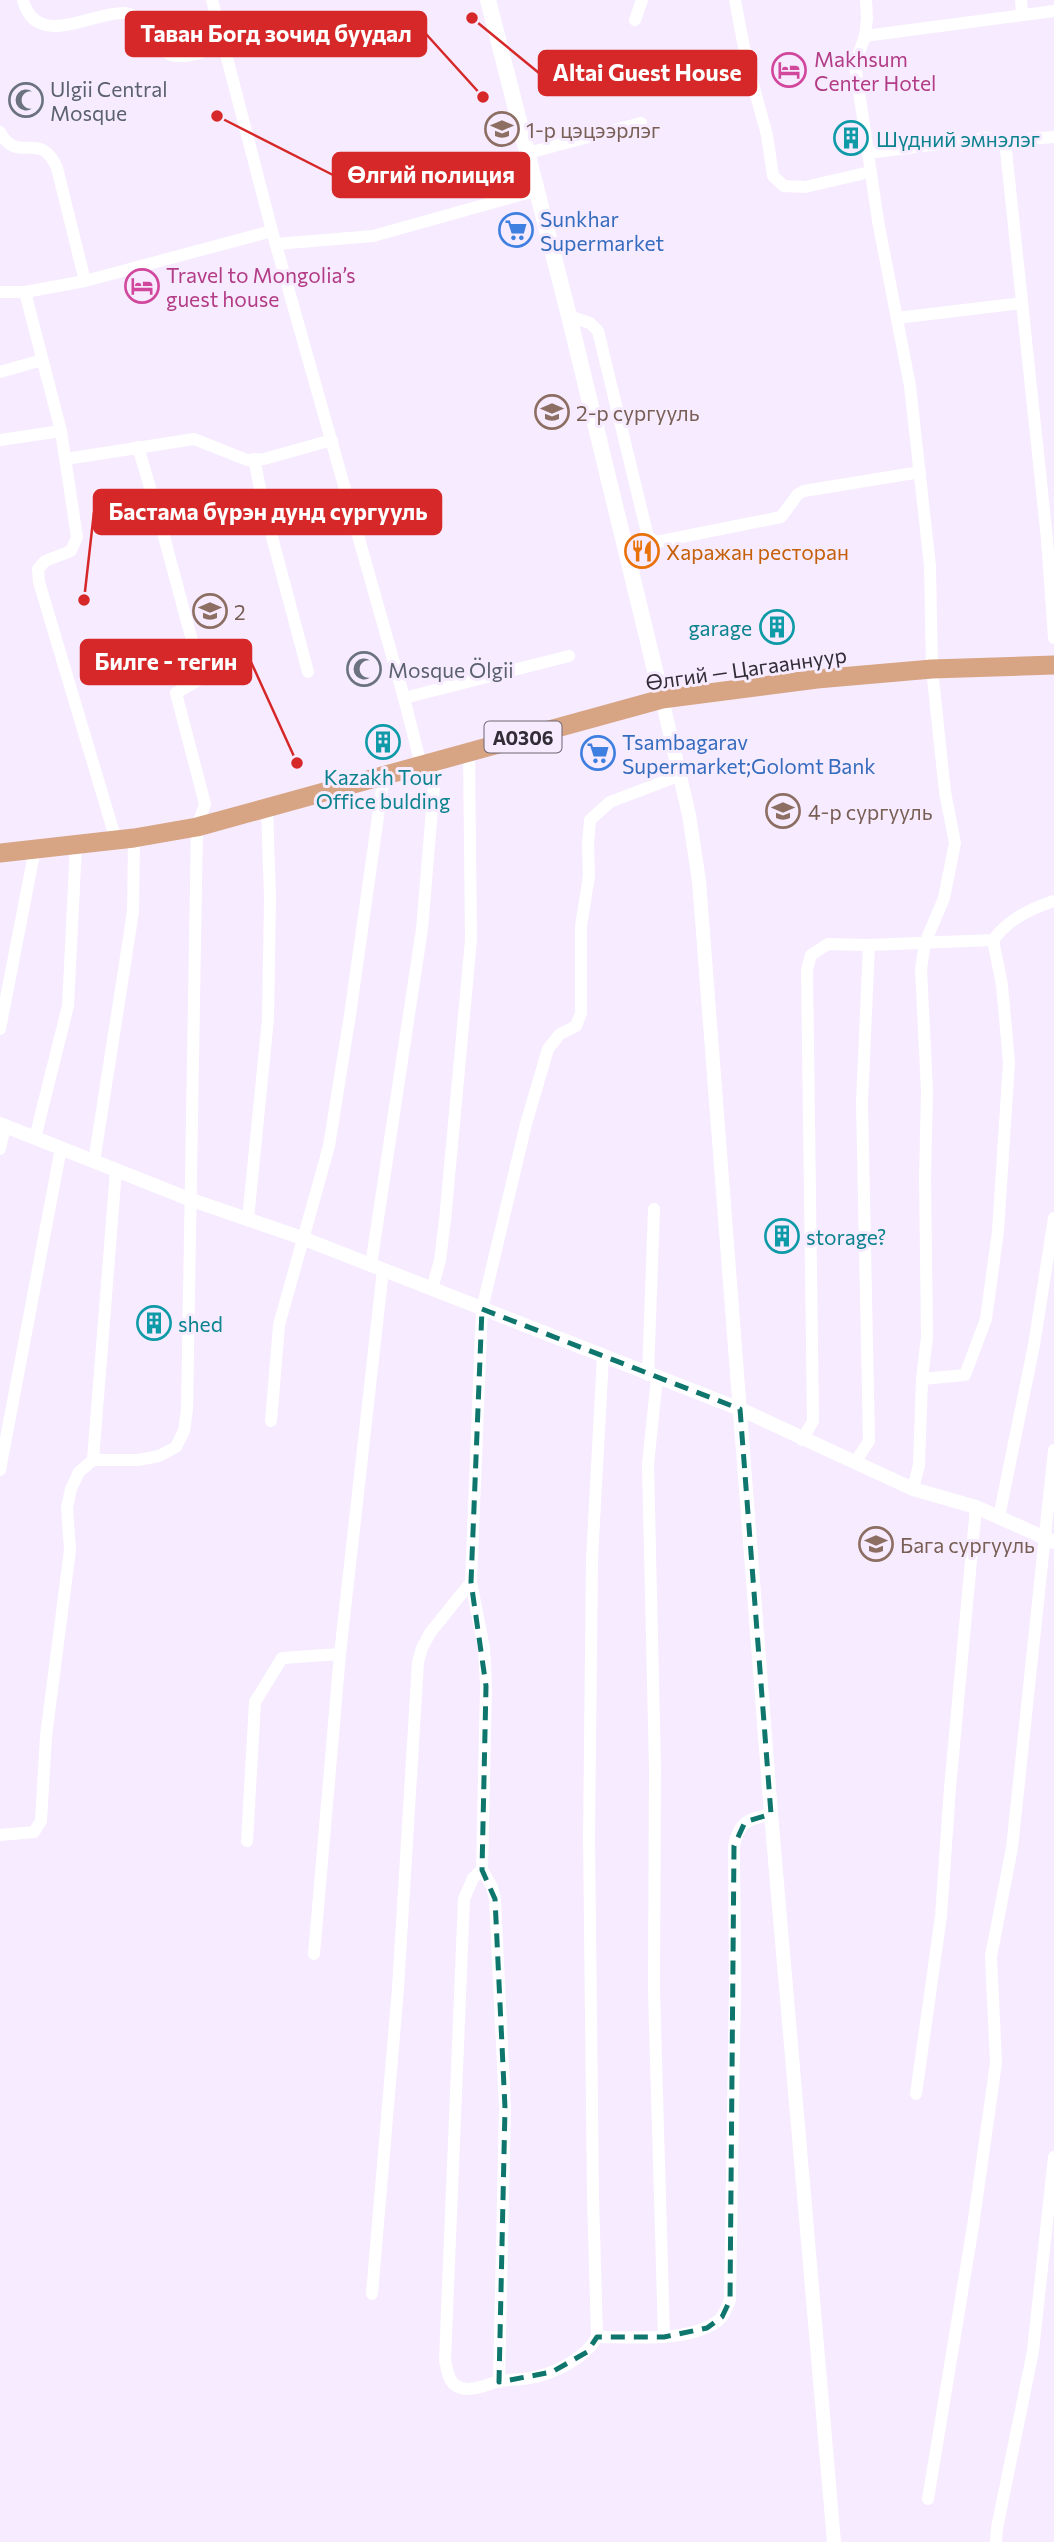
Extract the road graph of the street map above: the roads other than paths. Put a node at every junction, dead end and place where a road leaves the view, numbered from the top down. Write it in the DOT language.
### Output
graph roads {
  1 [pos="23,0"];
  2 [pos="212,0"];
  3 [pos="488,0"];
  4 [pos="642,0"];
  5 [pos="735,0"];
  6 [pos="866,0"];
  7 [pos="1021,0"];
  8 [pos="1054,10"];
  9 [pos="1022,15"];
  10 [pos="635,20"];
  11 [pos="865,36"];
  12 [pos="224,45"];
  13 [pos="641,123"];
  14 [pos="0,132"];
  15 [pos="1054,137"];
  16 [pos="1005,141"];
  17 [pos="528,153"];
  18 [pos="867,153"];
  19 [pos="870,172"];
  20 [pos="538,190"];
  21 [pos="272,231"];
  22 [pos="276,244"];
  23 [pos="85,281"];
  24 [pos="0,292"];
  25 [pos="25,292"];
  26 [pos="1023,303"];
  27 [pos="569,316"];
  28 [pos="897,318"];
  29 [pos="42,360"];
  30 [pos="0,372"];
  31 [pos="61,431"];
  32 [pos="0,440"];
  33 [pos="332,440"];
  34 [pos="138,447"];
  35 [pos="66,459"];
  36 [pos="254,459"];
  37 [pos="920,472"];
  38 [pos="1054,638"];
  39 [pos="569,656"];
  40 [pos="1054,665"];
  41 [pos="932,669"];
  42 [pos="308,672"];
  43 [pos="404,698"];
  44 [pos="662,699"];
  45 [pos="469,752"];
  46 [pos="428,763"];
  47 [pos="384,774"];
  48 [pos="681,775"];
  49 [pos="267,807"];
  50 [pos="197,827"];
  51 [pos="125,839"];
  52 [pos="76,846"];
  53 [pos="35,849"];
  54 [pos="0,853"];
  55 [pos="1054,901"];
  56 [pos="993,940"];
  57 [pos="925,943"];
  58 [pos="870,945"];
  59 [pos="0,1029"];
  60 [pos="3,1125"];
  61 [pos="35,1138"];
  62 [pos="61,1148"];
  63 [pos="0,1149"];
  64 [pos="94,1162"];
  65 [pos="116,1170"];
  66 [pos="189,1199"];
  67 [pos="654,1209"];
  68 [pos="1054,1218"];
  69 [pos="248,1219"];
  70 [pos="302,1238"];
  71 [pos="377,1267"];
  72 [pos="432,1289"];
  73 [pos="482,1309"];
  74 [pos="603,1356"];
  75 [pos="652,1376"];
  76 [pos="922,1379"];
  77 [pos="740,1409"];
  78 [pos="271,1421"];
  79 [pos="802,1440"];
  80 [pos="1054,1450"];
  81 [pos="93,1460"];
  82 [pos="856,1461"];
  83 [pos="0,1470"];
  84 [pos="913,1489"];
  85 [pos="976,1507"];
  86 [pos="999,1517"];
  87 [pos="1049,1540"];
  88 [pos="471,1582"];
  89 [pos="340,1654"];
  90 [pos="771,1814"];
  91 [pos="0,1835"];
  92 [pos="247,1841"];
  93 [pos="482,1870"];
  94 [pos="314,1954"];
  95 [pos="916,2094"];
  96 [pos="1054,2157"];
  97 [pos="372,2294"];
  98 [pos="597,2337"];
  99 [pos="664,2337"];
  100 [pos="499,2382"];
  101 [pos="928,2499"];
  102 [pos="834,2542"];
  103 [pos="996,2542"];
  1 -- 12 [label="street"];
  2 -- 12 [label="street"];
  3 -- 17 [label="main road"];
  4 -- 10 [label="street"];
  5 -- 19 [label="street"];
  6 -- 11 [label="street"];
  7 -- 9 [label="street"];
  8 -- 9 [label="street"];
  9 -- 11 [label="street"];
  11 -- 18 [label="street"];
  12 -- 21 [label="street"];
  13 -- 17 [label="street"];
  14 -- 23 [label="street"];
  15 -- 16 [label="street"];
  16 -- 18 [label="street"];
  16 -- 26 [label="street"];
  17 -- 20 [label="main road"];
  18 -- 19 [label="street"];
  19 -- 28 [label="street"];
  20 -- 22 [label="street"];
  20 -- 27 [label="main road"];
  21 -- 22 [label="street"];
  21 -- 23 [label="street"];
  22 -- 33 [label="street"];
  23 -- 25 [label="street"];
  24 -- 25 [label="street"];
  25 -- 29 [label="street"];
  26 -- 28 [label="street"];
  26 -- 38 [label="street"];
  27 -- 37 [label="street"];
  27 -- 44 [label="main road"];
  28 -- 37 [label="street"];
  29 -- 30 [label="street"];
  29 -- 31 [label="street"];
  31 -- 32 [label="street"];
  31 -- 35 [label="street"];
  33 -- 36 [label="street"];
  33 -- 43 [label="street"];
  34 -- 35 [label="street"];
  34 -- 36 [label="street"];
  34 -- 50 [label="street"];
  35 -- 51 [label="street"];
  36 -- 42 [label="street"];
  37 -- 41 [label="street"];
  39 -- 43 [label="street"];
  40 -- 41 [label="highway, Өлгий — Цагааннуур / A0306"];
  41 -- 44 [label="highway, Өлгий — Цагааннуур / A0306"];
  41 -- 57 [label="street"];
  43 -- 46 [label="street"];
  44 -- 45 [label="highway, Өлгий — Цагааннуур / A0306"];
  44 -- 48 [label="street"];
  45 -- 46 [label="highway, Өлгий — Цагааннуур / A0306"];
  45 -- 72 [label="street"];
  46 -- 47 [label="highway, Өлгий — Цагааннуур / A0306"];
  46 -- 71 [label="street"];
  47 -- 49 [label="highway, Өлгий — Цагааннуур / A0306"];
  47 -- 70 [label="street"];
  48 -- 73 [label="street"];
  48 -- 77 [label="street"];
  49 -- 50 [label="highway, Өлгий — Цагааннуур / A0306"];
  49 -- 69 [label="street"];
  50 -- 51 [label="highway, Өлгий — Цагааннуур / A0306"];
  50 -- 66 [label="street"];
  51 -- 52 [label="highway, Өлгий — Цагааннуур / A0306"];
  51 -- 64 [label="street"];
  52 -- 53 [label="highway, Өлгий — Цагааннуур / A0306"];
  52 -- 61 [label="street"];
  53 -- 54 [label="highway, Өлгий — Цагааннуур / A0306"];
  53 -- 59 [label="street"];
  55 -- 56 [label="street"];
  56 -- 57 [label="street"];
  56 -- 76 [label="street"];
  57 -- 58 [label="street"];
  57 -- 76 [label="street"];
  58 -- 79 [label="street"];
  58 -- 82 [label="street"];
  60 -- 61 [label="street"];
  60 -- 63 [label="street"];
  61 -- 62 [label="street"];
  62 -- 64 [label="street"];
  62 -- 83 [label="street"];
  64 -- 65 [label="street"];
  65 -- 66 [label="street"];
  65 -- 81 [label="street"];
  66 -- 69 [label="street"];
  66 -- 81 [label="street"];
  67 -- 75 [label="street"];
  68 -- 86 [label="street"];
  69 -- 70 [label="street"];
  70 -- 71 [label="street"];
  70 -- 78 [label="street"];
  71 -- 72 [label="street"];
  71 -- 89 [label="street"];
  72 -- 73 [label="street"];
  73 -- 74 [label="street"];
  73 -- 88 [label="street"];
  74 -- 75 [label="street"];
  74 -- 98 [label="street"];
  75 -- 77 [label="street"];
  75 -- 99 [label="street"];
  76 -- 84 [label="street"];
  77 -- 79 [label="street"];
  77 -- 90 [label="street"];
  79 -- 82 [label="street"];
  80 -- 87 [label="street"];
  81 -- 91 [label="street"];
  82 -- 84 [label="street"];
  84 -- 85 [label="street"];
  85 -- 86 [label="street"];
  85 -- 95 [label="street"];
  86 -- 87 [label="street"];
  87 -- 101 [label="street"];
  88 -- 93 [label="street"];
  88 -- 97 [label="street"];
  89 -- 92 [label="street"];
  89 -- 94 [label="street"];
  90 -- 99 [label="street"];
  90 -- 102 [label="street"];
  93 -- 100 [label="street"];
  93 -- 100 [label="street"];
  96 -- 103 [label="street"];
  98 -- 99 [label="street"];
  98 -- 100 [label="street"];
}
